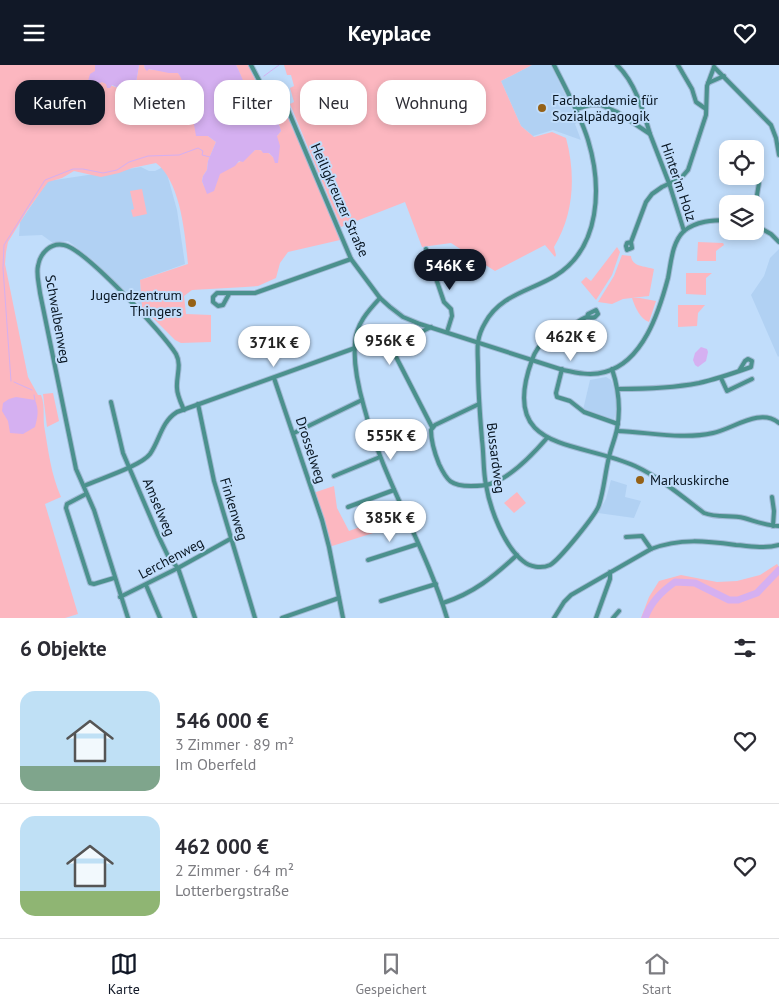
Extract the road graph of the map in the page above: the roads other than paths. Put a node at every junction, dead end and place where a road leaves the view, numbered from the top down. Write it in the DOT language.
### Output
graph roads {
  1 [pos="251,65"];
  2 [pos="554,65"];
  3 [pos="617,65"];
  4 [pos="678,65"];
  5 [pos="713,66"];
  6 [pos="724,76"];
  7 [pos="708,83"];
  8 [pos="576,109"];
  9 [pos="706,109"];
  10 [pos="650,133"];
  11 [pos="779,155"];
  12 [pos="669,183"];
  13 [pos="719,220"];
  14 [pos="684,231"];
  15 [pos="764,231"];
  16 [pos="631,242"];
  17 [pos="779,242"];
  18 [pos="426,249"];
  19 [pos="352,259"];
  20 [pos="229,294"];
  21 [pos="380,298"];
  22 [pos="587,317"];
  23 [pos="431,327"];
  24 [pos="447,332"];
  25 [pos="478,341"];
  26 [pos="355,348"];
  27 [pos="532,359"];
  28 [pos="562,369"];
  29 [pos="612,369"];
  30 [pos="739,371"];
  31 [pos="274,378"];
  32 [pos="721,378"];
  33 [pos="752,379"];
  34 [pos="618,389"];
  35 [pos="362,400"];
  36 [pos="111,402"];
  37 [pos="198,404"];
  38 [pos="479,404"];
  39 [pos="184,409"];
  40 [pos="779,423"];
  41 [pos="618,424"];
  42 [pos="432,427"];
  43 [pos="617,431"];
  44 [pos="294,433"];
  45 [pos="547,438"];
  46 [pos="609,456"];
  47 [pos="380,457"];
  48 [pos="130,466"];
  49 [pos="334,476"];
  50 [pos="486,485"];
  51 [pos="84,486"];
  52 [pos="394,490"];
  53 [pos="86,494"];
  54 [pos="772,497"];
  55 [pos="348,507"];
  56 [pos="773,526"];
  57 [pos="779,526"];
  58 [pos="626,537"];
  59 [pos="232,538"];
  60 [pos="418,544"];
  61 [pos="779,545"];
  62 [pos="651,549"];
  63 [pos="517,555"];
  64 [pos="368,560"];
  65 [pos="178,568"];
  66 [pos="610,572"];
  67 [pos="114,577"];
  68 [pos="436,584"];
  69 [pos="146,585"];
  70 [pos="120,597"];
  71 [pos="339,598"];
  72 [pos="381,601"];
  73 [pos="443,603"];
  74 [pos="619,611"];
  75 [pos="128,618"];
  76 [pos="160,618"];
  77 [pos="195,618"];
  78 [pos="255,618"];
  79 [pos="282,618"];
  80 [pos="343,618"];
  81 [pos="447,618"];
  82 [pos="554,618"];
  83 [pos="596,618"];
  84 [pos="613,618"];
  1 -- 19 [label="street, Heiligkreuzer Straße"];
  2 -- 8 [label="street"];
  3 -- 10 [label="street"];
  4 -- 9 [label="street"];
  5 -- 6 [label="street"];
  5 -- 7 [label="street"];
  6 -- 7 [label="street"];
  6 -- 11 [label="street"];
  7 -- 9 [label="street"];
  8 -- 10 [label="street, Hinter'm Holz"];
  8 -- 25 [label="street"];
  9 -- 12 [label="street"];
  10 -- 12 [label="street, Hinter'm Holz"];
  12 -- 14 [label="street, Hinter'm Holz"];
  12 -- 16 [label="street"];
  13 -- 14 [label="street"];
  14 -- 29 [label="street"];
  15 -- 17 [label="street"];
  18 -- 24 [label="street"];
  19 -- 20 [label="street"];
  19 -- 21 [label="street, Heiligkreuzer Straße"];
  20 -- 20 [label="street"];
  21 -- 23 [label="street, Heiligkreuzer Straße"];
  21 -- 26 [label="street"];
  22 -- 27 [label="street"];
  23 -- 24 [label="street, Heiligkreuzer Straße"];
  23 -- 42 [label="street"];
  24 -- 25 [label="street, Heiligkreuzer Straße"];
  25 -- 27 [label="street, Heiligkreuzer Straße"];
  25 -- 38 [label="street, Bussardweg"];
  26 -- 31 [label="street"];
  26 -- 35 [label="street"];
  27 -- 28 [label="street, Heiligkreuzer Straße"];
  27 -- 45 [label="street"];
  28 -- 29 [label="street, Heiligkreuzer Straße"];
  28 -- 41 [label="street"];
  29 -- 34 [label="street, Bussardweg"];
  30 -- 32 [label="street"];
  31 -- 37 [label="street"];
  31 -- 44 [label="street, Drosselweg"];
  32 -- 33 [label="street"];
  32 -- 34 [label="street"];
  34 -- 41 [label="street, Bussardweg"];
  35 -- 44 [label="street"];
  35 -- 47 [label="street"];
  36 -- 48 [label="street, Amselweg"];
  37 -- 39 [label="street"];
  37 -- 59 [label="street, Finkenweg"];
  38 -- 42 [label="street"];
  38 -- 50 [label="street, Bussardweg"];
  39 -- 48 [label="street"];
  39 -- 51 [label="street, Schwalbenweg"];
  40 -- 43 [label="street"];
  41 -- 43 [label="street, Bussardweg"];
  42 -- 50 [label="street"];
  43 -- 46 [label="street, Bussardweg"];
  44 -- 71 [label="street, Drosselweg"];
  45 -- 46 [label="street"];
  45 -- 50 [label="street"];
  46 -- 56 [label="street"];
  46 -- 63 [label="street, Bussardweg"];
  47 -- 49 [label="street"];
  47 -- 52 [label="street"];
  48 -- 51 [label="street"];
  48 -- 65 [label="street, Amselweg"];
  50 -- 63 [label="street, Bussardweg"];
  51 -- 53 [label="street, Schwalbenweg"];
  52 -- 55 [label="street"];
  52 -- 60 [label="street"];
  53 -- 67 [label="street, Schwalbenweg"];
  53 -- 67 [label="street"];
  54 -- 56 [label="street"];
  56 -- 57 [label="street"];
  58 -- 62 [label="street"];
  59 -- 65 [label="street, Lerchenweg"];
  59 -- 78 [label="street, Finkenweg"];
  60 -- 64 [label="street"];
  60 -- 68 [label="street"];
  61 -- 62 [label="street"];
  62 -- 66 [label="street"];
  63 -- 73 [label="street"];
  65 -- 69 [label="street, Lerchenweg"];
  65 -- 77 [label="street, Amselweg"];
  66 -- 82 [label="street"];
  66 -- 83 [label="street"];
  67 -- 70 [label="street, Schwalbenweg"];
  68 -- 72 [label="street"];
  68 -- 73 [label="street"];
  69 -- 70 [label="street, Lerchenweg"];
  69 -- 76 [label="street"];
  70 -- 75 [label="street, Schwalbenweg"];
  71 -- 79 [label="street"];
  71 -- 80 [label="street, Drosselweg"];
  73 -- 81 [label="street"];
  74 -- 84 [label="street"];
}
